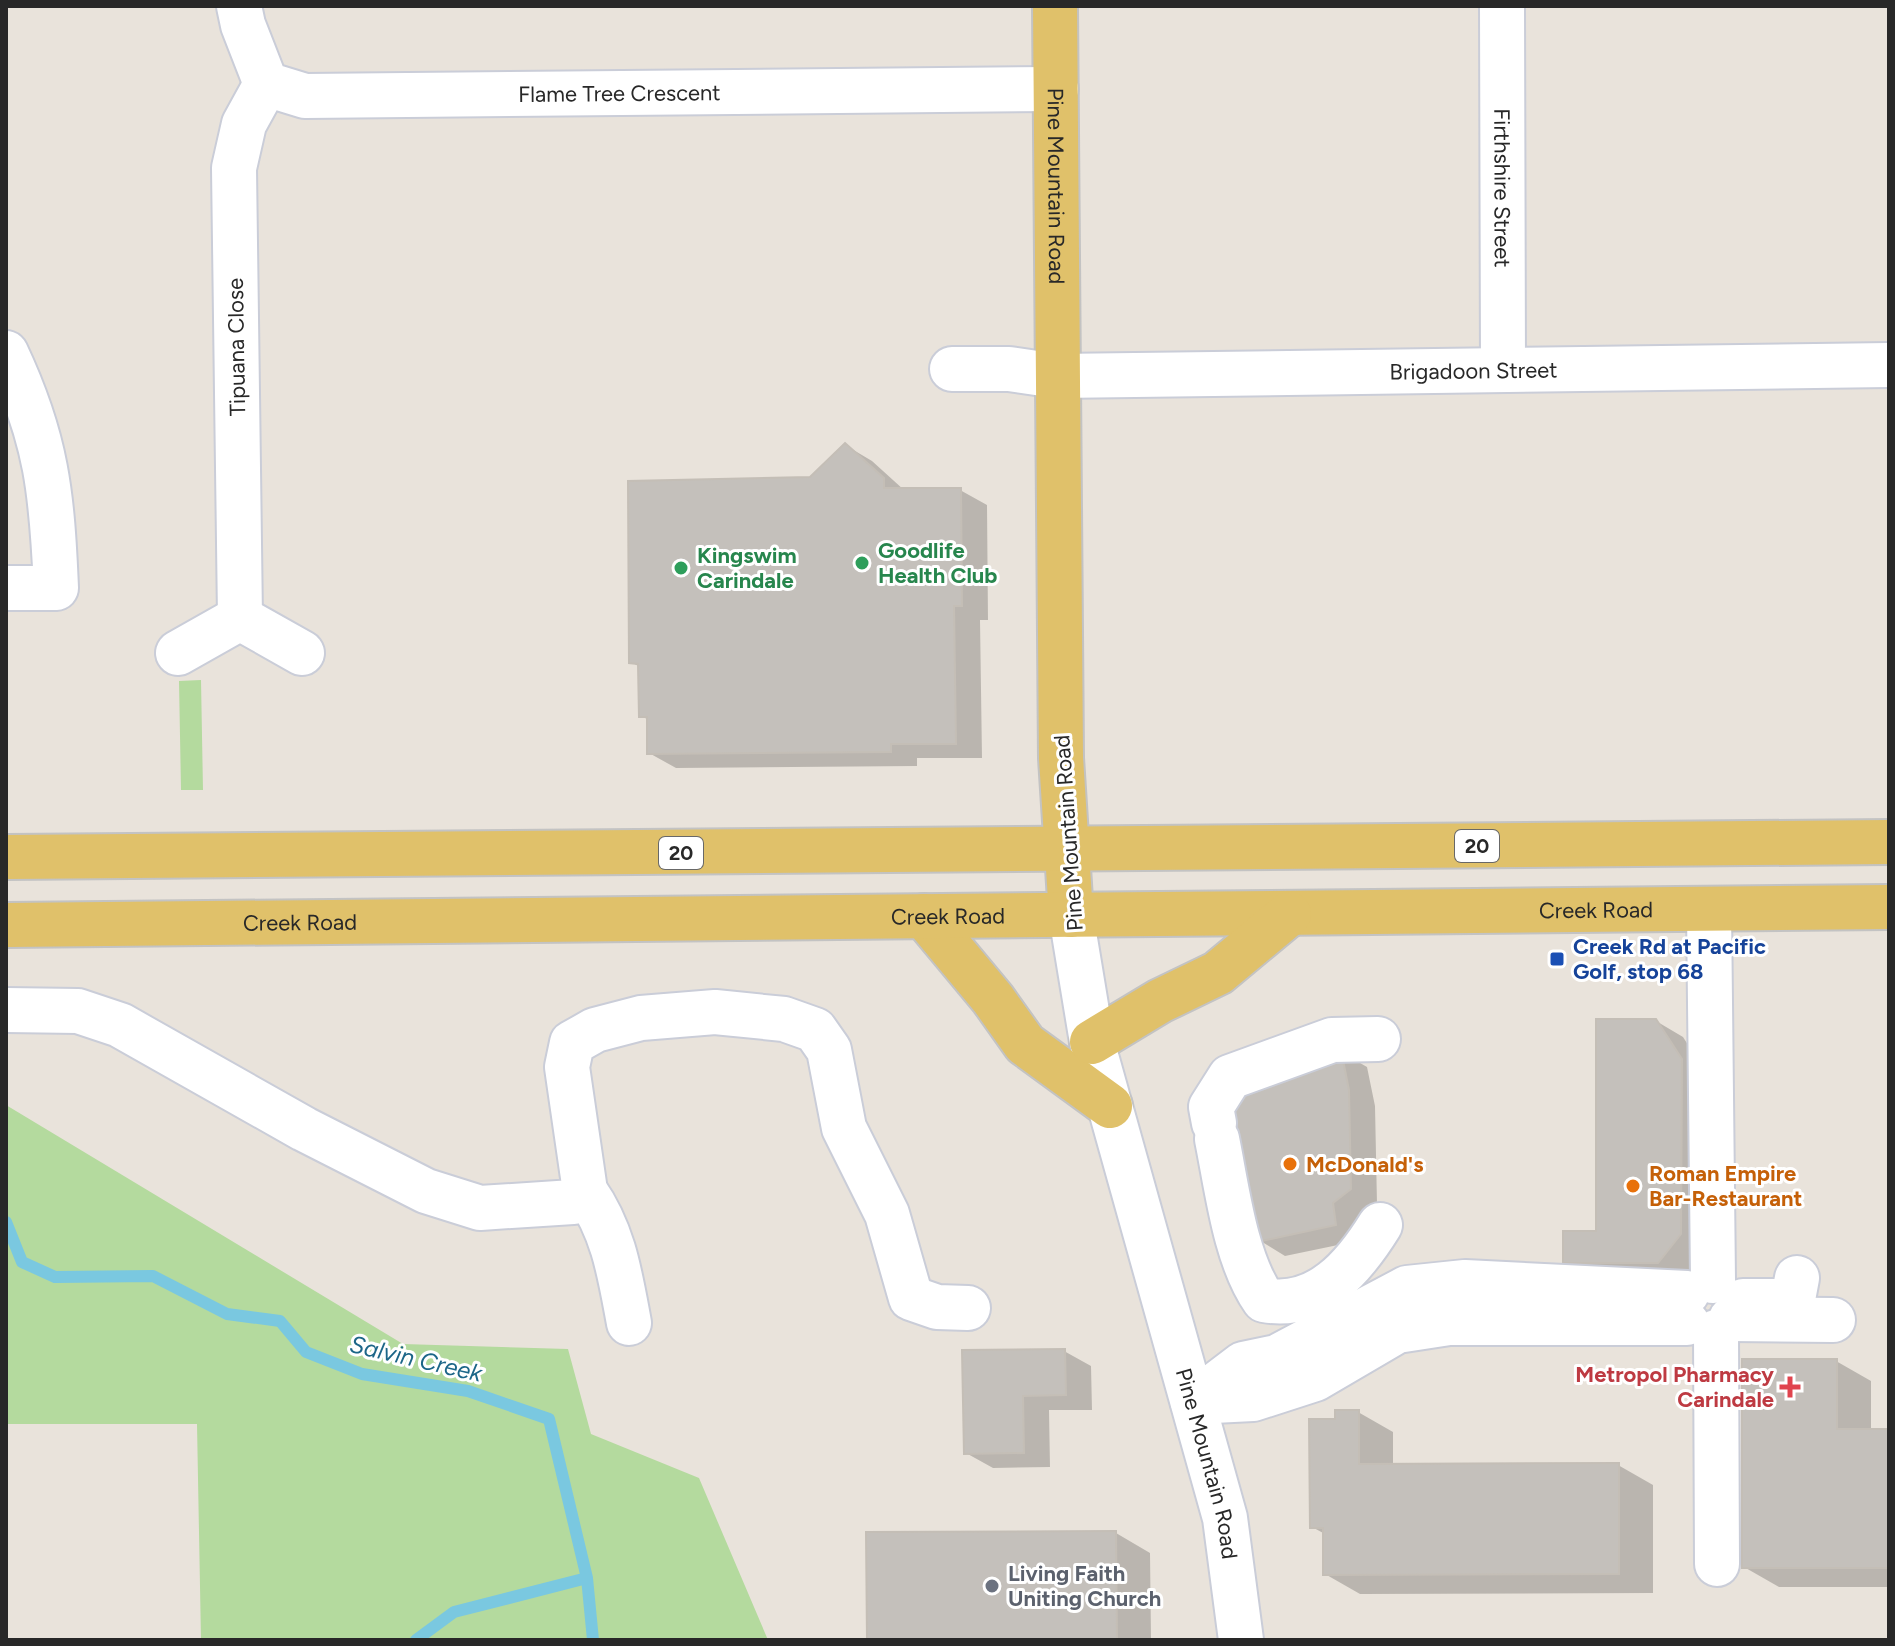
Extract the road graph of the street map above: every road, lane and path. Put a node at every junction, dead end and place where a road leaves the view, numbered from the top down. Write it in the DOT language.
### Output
graph roads {
  1 [pos="239,6"];
  2 [pos="1055,6"];
  3 [pos="1502,6"];
  4 [pos="266,84"];
  5 [pos="1056,89"];
  6 [pos="6,353"];
  7 [pos="1889,365"];
  8 [pos="952,369"];
  9 [pos="1503,369"];
  10 [pos="1057,376"];
  11 [pos="6,588"];
  12 [pos="240,618"];
  13 [pos="178,653"];
  14 [pos="302,653"];
  15 [pos="1889,842"];
  16 [pos="1065,848"];
  17 [pos="6,857"];
  18 [pos="1889,907"];
  19 [pos="1709,909"];
  20 [pos="1289,914"];
  21 [pos="1071,915"];
  22 [pos="924,916"];
  23 [pos="6,925"];
  24 [pos="6,1010"];
  25 [pos="1378,1039"];
  26 [pos="1092,1042"];
  27 [pos="1110,1106"];
  28 [pos="585,1191"];
  29 [pos="1380,1225"];
  30 [pos="1797,1278"];
  31 [pos="968,1308"];
  32 [pos="1711,1308"];
  33 [pos="1833,1320"];
  34 [pos="629,1323"];
  35 [pos="1193,1402"];
  36 [pos="1717,1564"];
  37 [pos="1241,1640"];
  1 -- 4 [label="street"];
  2 -- 5 [label="main road, Pine Mountain Road"];
  3 -- 9 [label="street, Firthshire Street"];
  4 -- 5 [label="street, Flame Tree Crescent"];
  4 -- 12 [label="street, Tipuana Close"];
  5 -- 10 [label="main road, Pine Mountain Road"];
  6 -- 11 [label="street"];
  7 -- 9 [label="street, Brigadoon Street"];
  8 -- 10 [label="street, Brigadoon Street"];
  9 -- 10 [label="street, Brigadoon Street"];
  10 -- 16 [label="main road, Pine Mountain Road"];
  12 -- 13 [label="street"];
  12 -- 14 [label="street"];
  15 -- 16 [label="main road, 20"];
  16 -- 17 [label="main road, 20"];
  16 -- 21 [label="main road, Pine Mountain Road"];
  18 -- 19 [label="main road, Creek Road"];
  19 -- 20 [label="main road, Creek Road"];
  19 -- 32 [label="street"];
  20 -- 21 [label="main road, Creek Road"];
  20 -- 26 [label="main road"];
  21 -- 22 [label="main road, Creek Road"];
  21 -- 26 [label="street, Pine Mountain Road"];
  22 -- 23 [label="main road, Creek Road"];
  22 -- 27 [label="main road"];
  24 -- 28 [label="street"];
  25 -- 29 [label="street"];
  26 -- 27 [label="street, Pine Mountain Road"];
  27 -- 35 [label="street, Pine Mountain Road"];
  28 -- 31 [label="street"];
  28 -- 34 [label="street"];
  30 -- 32 [label="street"];
  32 -- 33 [label="street"];
  32 -- 35 [label="street"];
  32 -- 35 [label="street"];
  32 -- 36 [label="street"];
  35 -- 37 [label="street, Pine Mountain Road"];
}
